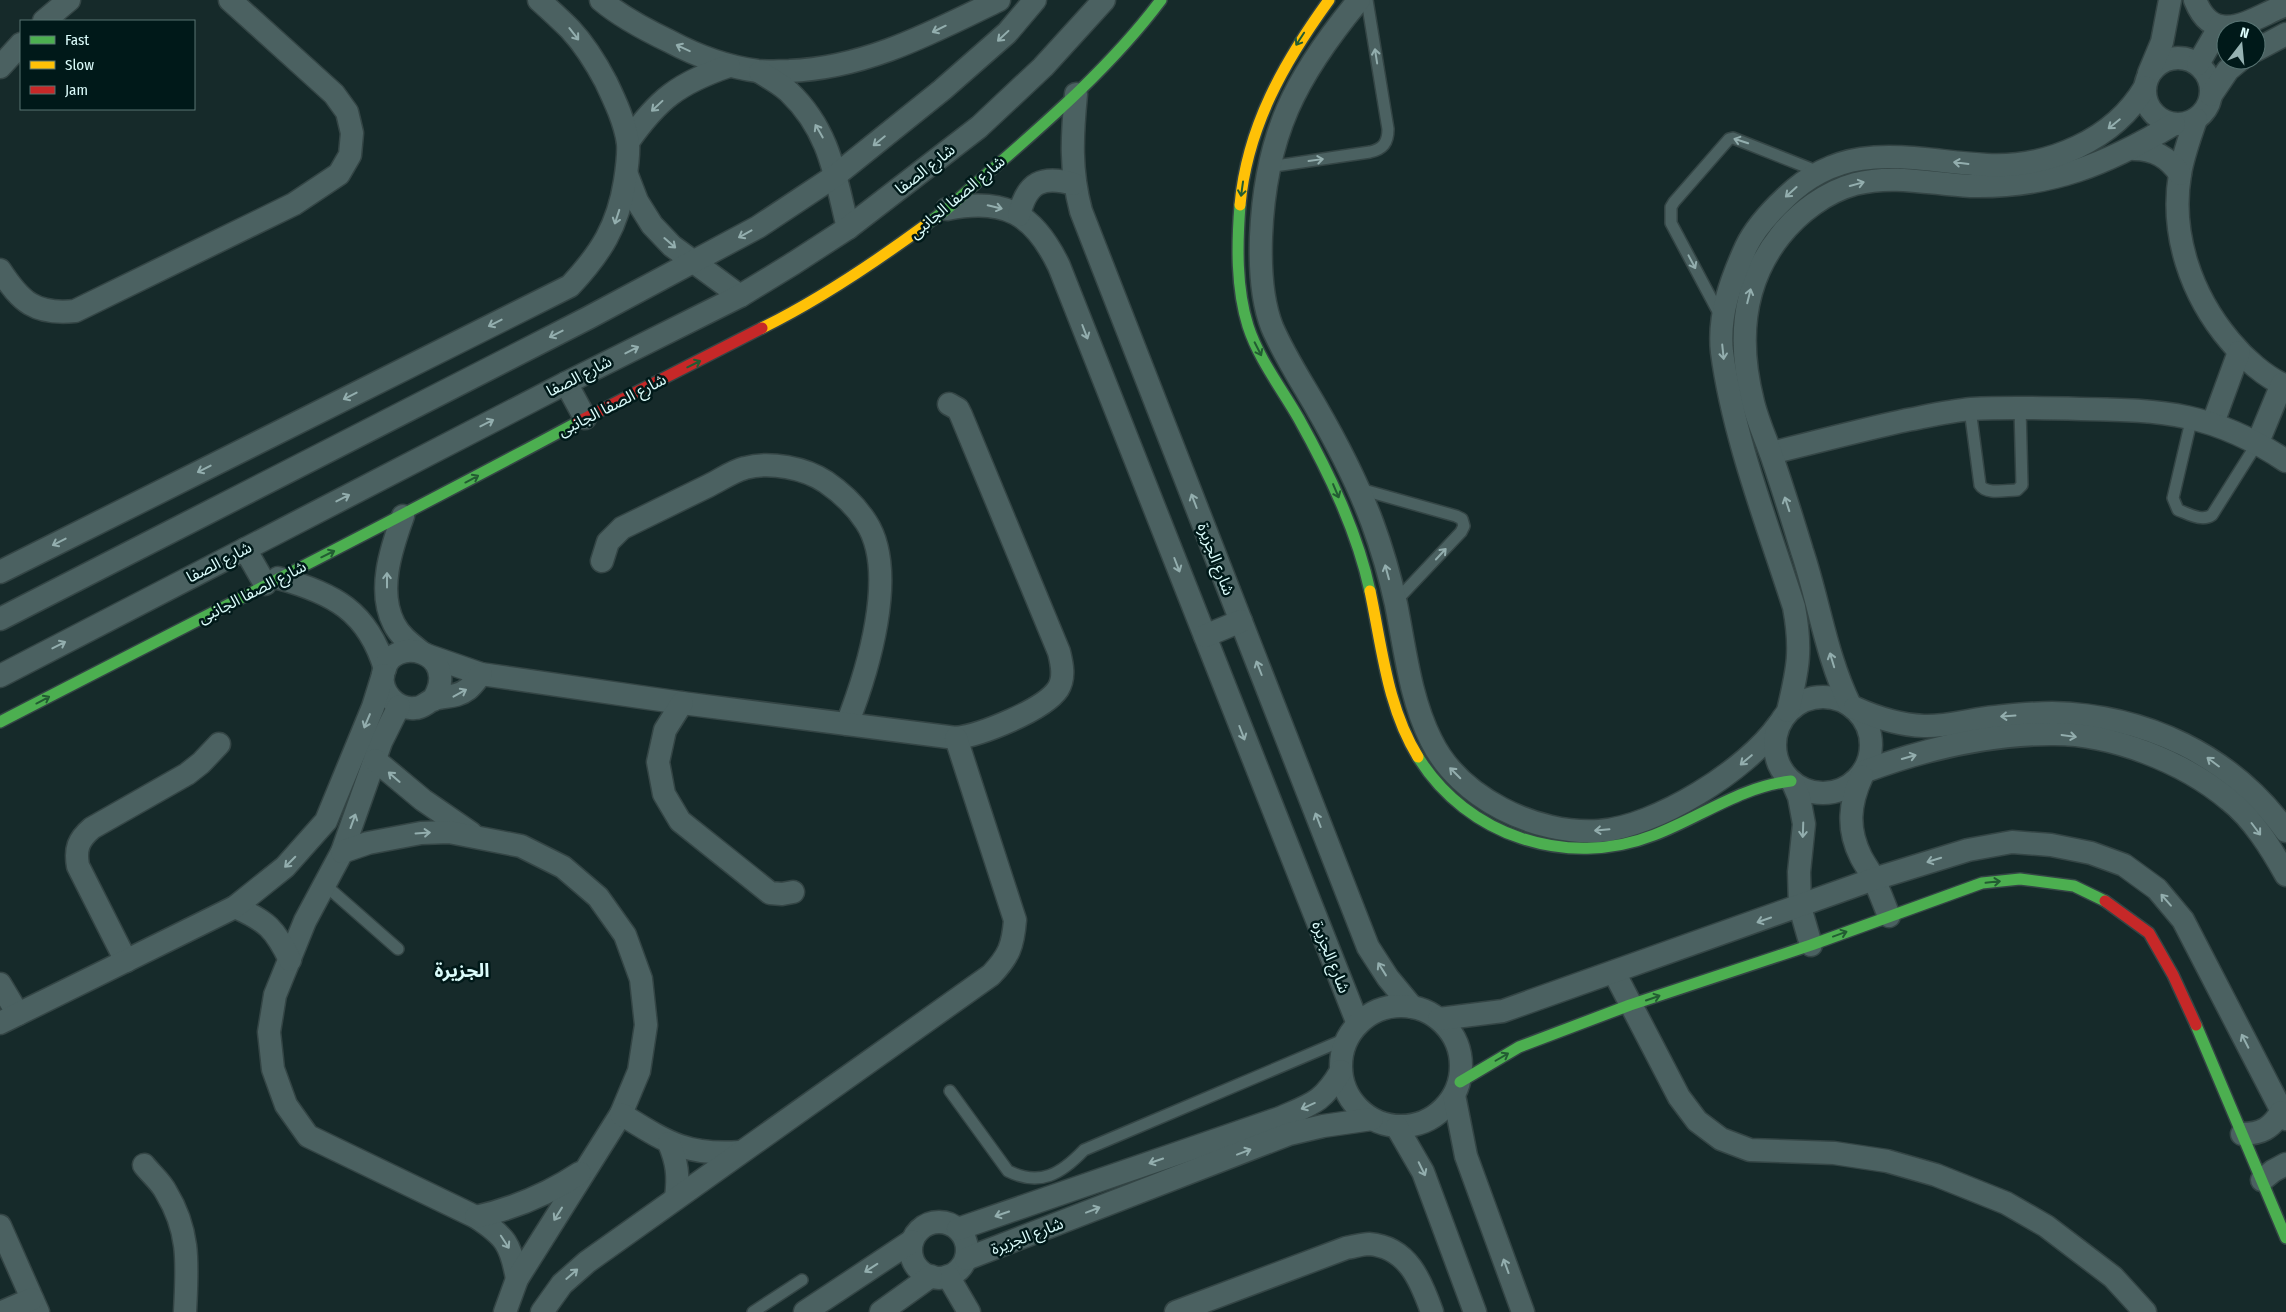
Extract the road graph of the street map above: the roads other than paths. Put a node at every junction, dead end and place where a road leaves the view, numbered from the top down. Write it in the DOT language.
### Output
graph roads {
  1 [pos="69,0"];
  2 [pos="230,0"];
  3 [pos="539,0"];
  4 [pos="601,0"];
  5 [pos="998,0"];
  6 [pos="1035,0"];
  7 [pos="1104,0"];
  8 [pos="1162,0"];
  9 [pos="1329,0"];
  10 [pos="1359,0"];
  11 [pos="1367,0"];
  12 [pos="2170,0"];
  13 [pos="2195,0"];
  14 [pos="2286,4"];
  15 [pos="45,20"];
  16 [pos="2254,20"];
  17 [pos="2216,24"];
  18 [pos="2216,33"];
  19 [pos="2286,34"];
  20 [pos="20,45"];
  21 [pos="2266,45"];
  22 [pos="2198,64"];
  23 [pos="729,66"];
  24 [pos="0,67"];
  25 [pos="2228,70"];
  26 [pos="760,72"];
  27 [pos="2146,81"];
  28 [pos="1076,94"];
  29 [pos="2211,95"];
  30 [pos="2196,119"];
  31 [pos="2174,124"];
  32 [pos="628,142"];
  33 [pos="2134,149"];
  34 [pos="1268,167"];
  35 [pos="1819,172"];
  36 [pos="626,174"];
  37 [pos="2180,174"];
  38 [pos="835,176"];
  39 [pos="1074,184"];
  40 [pos="947,209"];
  41 [pos="1019,215"];
  42 [pos="848,228"];
  43 [pos="696,262"];
  44 [pos="1250,264"];
  45 [pos="1748,268"];
  46 [pos="0,270"];
  47 [pos="570,286"];
  48 [pos="740,296"];
  49 [pos="588,318"];
  50 [pos="1722,320"];
  51 [pos="2239,352"];
  52 [pos="1296,373"];
  53 [pos="566,383"];
  54 [pos="1276,384"];
  55 [pos="2284,385"];
  56 [pos="949,404"];
  57 [pos="2020,408"];
  58 [pos="1970,409"];
  59 [pos="584,418"];
  60 [pos="2202,420"];
  61 [pos="2258,442"];
  62 [pos="1771,453"];
  63 [pos="2286,461"];
  64 [pos="1360,489"];
  65 [pos="403,516"];
  66 [pos="245,549"];
  67 [pos="602,561"];
  68 [pos="10,562"];
  69 [pos="0,572"];
  70 [pos="271,581"];
  71 [pos="1396,602"];
  72 [pos="389,609"];
  73 [pos="0,619"];
  74 [pos="362,621"];
  75 [pos="1240,621"];
  76 [pos="1204,636"];
  77 [pos="425,654"];
  78 [pos="384,672"];
  79 [pos="481,674"];
  80 [pos="0,676"];
  81 [pos="433,700"];
  82 [pos="682,703"];
  83 [pos="399,706"];
  84 [pos="1853,706"];
  85 [pos="1783,718"];
  86 [pos="0,722"];
  87 [pos="847,724"];
  88 [pos="956,738"];
  89 [pos="219,744"];
  90 [pos="375,760"];
  91 [pos="1862,774"];
  92 [pos="1792,782"];
  93 [pos="2237,793"];
  94 [pos="2286,831"];
  95 [pos="476,836"];
  96 [pos="342,852"];
  97 [pos="2286,875"];
  98 [pos="1874,879"];
  99 [pos="324,884"];
  100 [pos="793,892"];
  101 [pos="235,907"];
  102 [pos="1800,907"];
  103 [pos="1889,916"];
  104 [pos="1811,945"];
  105 [pos="398,949"];
  106 [pos="290,960"];
  107 [pos="126,961"];
  108 [pos="1614,972"];
  109 [pos="0,984"];
  110 [pos="1630,1005"];
  111 [pos="1412,1007"];
  112 [pos="9,1019"];
  113 [pos="1439,1019"];
  114 [pos="1353,1031"];
  115 [pos="1341,1071"];
  116 [pos="1457,1088"];
  117 [pos="950,1091"];
  118 [pos="2284,1109"];
  119 [pos="621,1114"];
  120 [pos="1372,1119"];
  121 [pos="1398,1126"];
  122 [pos="2242,1134"];
  123 [pos="669,1143"];
  124 [pos="740,1152"];
  125 [pos="2286,1164"];
  126 [pos="144,1165"];
  127 [pos="585,1170"];
  128 [pos="2262,1180"];
  129 [pos="676,1197"];
  130 [pos="476,1217"];
  131 [pos="0,1226"];
  132 [pos="958,1229"];
  133 [pos="2286,1238"];
  134 [pos="912,1241"];
  135 [pos="966,1259"];
  136 [pos="940,1276"];
  137 [pos="517,1279"];
  138 [pos="802,1280"];
  139 [pos="35,1305"];
  140 [pos="2,1312"];
  141 [pos="185,1312"];
  142 [pos="505,1312"];
  143 [pos="542,1312"];
  144 [pos="753,1312"];
  145 [pos="805,1312"];
  146 [pos="881,1312"];
  147 [pos="969,1312"];
  148 [pos="1176,1312"];
  149 [pos="1432,1312"];
  150 [pos="1475,1312"];
  151 [pos="1523,1312"];
  152 [pos="2145,1312"];
  1 -- 15 [label="street"];
  2 -- 46 [label="street"];
  3 -- 32 [label="street, one-way"];
  23 -- 4 [label="street, one-way"];
  5 -- 26 [label="street, one-way"];
  6 -- 38 [label="street, one-way"];
  7 -- 42 [label="street, شارع الصفا"];
  8 -- 28 [label="street, شارع الصفا الجانبى"];
  9 -- 44 [label="street, one-way"];
  10 -- 34 [label="street"];
  34 -- 11 [label="lane, one-way"];
  12 -- 27 [label="street"];
  13 -- 17 [label="street"];
  14 -- 16 [label="street"];
  18 -- 22 [label="street"];
  19 -- 21 [label="street"];
  20 -- 24 [label="street"];
  22 -- 27 [label="street"];
  22 -- 29 [label="street"];
  23 -- 26 [label="street"];
  23 -- 32 [label="street, one-way"];
  25 -- 29 [label="street"];
  38 -- 26 [label="street, one-way"];
  27 -- 31 [label="street"];
  27 -- 35 [label="street, one-way"];
  28 -- 39 [label="street, شارع الجزيرة"];
  28 -- 40 [label="street, شارع الصفا الجانبى"];
  29 -- 30 [label="street"];
  30 -- 31 [label="street"];
  30 -- 37 [label="street"];
  31 -- 33 [label="street"];
  32 -- 36 [label="street"];
  33 -- 37 [label="street"];
  45 -- 33 [label="street, one-way"];
  34 -- 44 [label="street"];
  35 -- 45 [label="street, one-way"];
  35 -- 50 [label="lane, one-way"];
  36 -- 43 [label="street, one-way"];
  36 -- 47 [label="street, one-way"];
  37 -- 51 [label="street"];
  38 -- 42 [label="street"];
  38 -- 43 [label="street, one-way"];
  39 -- 41 [label="street"];
  75 -- 39 [label="street, شارع الجزيرة, one-way"];
  40 -- 41 [label="street, شارع الجزيرة, one-way"];
  59 -- 40 [label="street, شارع الصفا الجانبى, one-way"];
  41 -- 76 [label="street, شارع الجزيرة, one-way"];
  42 -- 48 [label="street, شارع الصفا"];
  43 -- 48 [label="street"];
  43 -- 49 [label="street"];
  44 -- 52 [label="street"];
  44 -- 54 [label="street, one-way"];
  45 -- 50 [label="street"];
  62 -- 45 [label="street, one-way"];
  47 -- 49 [label="street"];
  47 -- 68 [label="street, one-way"];
  53 -- 48 [label="street, شارع الصفا, one-way"];
  49 -- 73 [label="street, one-way"];
  50 -- 85 [label="street, one-way"];
  51 -- 55 [label="street"];
  51 -- 60 [label="street"];
  52 -- 54 [label="street"];
  52 -- 64 [label="street"];
  53 -- 59 [label="street"];
  66 -- 53 [label="street, شارع الصفا, one-way"];
  54 -- 92 [label="street, one-way"];
  55 -- 61 [label="street"];
  56 -- 88 [label="street"];
  57 -- 58 [label="street"];
  57 -- 58 [label="lane"];
  57 -- 60 [label="street"];
  58 -- 62 [label="street"];
  65 -- 59 [label="street, شارع الصفا الجانبى, one-way"];
  60 -- 61 [label="street"];
  60 -- 61 [label="lane"];
  61 -- 63 [label="street"];
  84 -- 62 [label="street, one-way"];
  71 -- 64 [label="street, one-way"];
  71 -- 64 [label="lane, one-way"];
  70 -- 65 [label="street, شارع الصفا الجانبى, one-way"];
  72 -- 65 [label="street, one-way"];
  66 -- 70 [label="street"];
  80 -- 66 [label="street, شارع الصفا, one-way"];
  67 -- 87 [label="street"];
  68 -- 69 [label="street"];
  70 -- 74 [label="street"];
  86 -- 70 [label="street, شارع الصفا الجانبى, one-way"];
  85 -- 71 [label="street, one-way"];
  72 -- 74 [label="street"];
  72 -- 77 [label="street"];
  74 -- 78 [label="street"];
  75 -- 76 [label="street"];
  111 -- 75 [label="street, شارع الجزيرة, one-way"];
  76 -- 114 [label="street, شارع الجزيرة, one-way"];
  77 -- 78 [label="street"];
  77 -- 79 [label="street"];
  77 -- 81 [label="street"];
  78 -- 83 [label="street"];
  78 -- 101 [label="street, one-way"];
  81 -- 79 [label="street, one-way"];
  79 -- 82 [label="street"];
  81 -- 83 [label="street"];
  82 -- 87 [label="street"];
  82 -- 100 [label="street"];
  83 -- 90 [label="street"];
  84 -- 85 [label="street"];
  84 -- 91 [label="street"];
  93 -- 84 [label="street, one-way"];
  85 -- 92 [label="street"];
  87 -- 88 [label="street"];
  88 -- 124 [label="street"];
  89 -- 107 [label="street"];
  95 -- 90 [label="street, one-way"];
  96 -- 90 [label="street, one-way"];
  91 -- 92 [label="street"];
  91 -- 93 [label="street, one-way"];
  91 -- 98 [label="street"];
  92 -- 102 [label="street, one-way"];
  93 -- 94 [label="street"];
  93 -- 97 [label="street, one-way"];
  96 -- 95 [label="street, one-way"];
  95 -- 119 [label="street"];
  96 -- 99 [label="street"];
  98 -- 102 [label="street"];
  98 -- 103 [label="street"];
  118 -- 98 [label="street, one-way"];
  99 -- 105 [label="lane"];
  99 -- 106 [label="street"];
  101 -- 106 [label="street"];
  101 -- 107 [label="street"];
  102 -- 104 [label="street"];
  102 -- 108 [label="street, one-way"];
  104 -- 103 [label="street, one-way"];
  103 -- 122 [label="street, one-way"];
  110 -- 104 [label="street, one-way"];
  106 -- 130 [label="street"];
  107 -- 112 [label="street"];
  108 -- 110 [label="street"];
  108 -- 113 [label="street"];
  109 -- 112 [label="street"];
  116 -- 110 [label="street, one-way"];
  110 -- 152 [label="street"];
  111 -- 113 [label="street"];
  111 -- 114 [label="street"];
  113 -- 116 [label="street"];
  114 -- 115 [label="street"];
  114 -- 117 [label="lane"];
  115 -- 120 [label="street"];
  115 -- 132 [label="street, شارع الجزيرة, one-way"];
  116 -- 121 [label="street"];
  151 -- 116 [label="street, one-way"];
  118 -- 122 [label="street"];
  119 -- 123 [label="street"];
  119 -- 127 [label="street"];
  120 -- 121 [label="street"];
  135 -- 120 [label="street, شارع الجزيرة, one-way"];
  121 -- 150 [label="street, one-way"];
  122 -- 128 [label="street"];
  123 -- 124 [label="street"];
  123 -- 129 [label="street"];
  124 -- 129 [label="street"];
  125 -- 128 [label="street"];
  126 -- 141 [label="street"];
  127 -- 130 [label="street"];
  127 -- 137 [label="street, one-way"];
  128 -- 133 [label="street"];
  143 -- 129 [label="street, one-way"];
  130 -- 137 [label="street, one-way"];
  131 -- 139 [label="street"];
  132 -- 134 [label="street"];
  132 -- 135 [label="street"];
  134 -- 136 [label="street"];
  134 -- 145 [label="street, one-way"];
  135 -- 136 [label="street"];
  136 -- 146 [label="street"];
  136 -- 147 [label="street"];
  137 -- 142 [label="street"];
  138 -- 144 [label="lane"];
  139 -- 140 [label="street"];
  148 -- 149 [label="street"];
}
